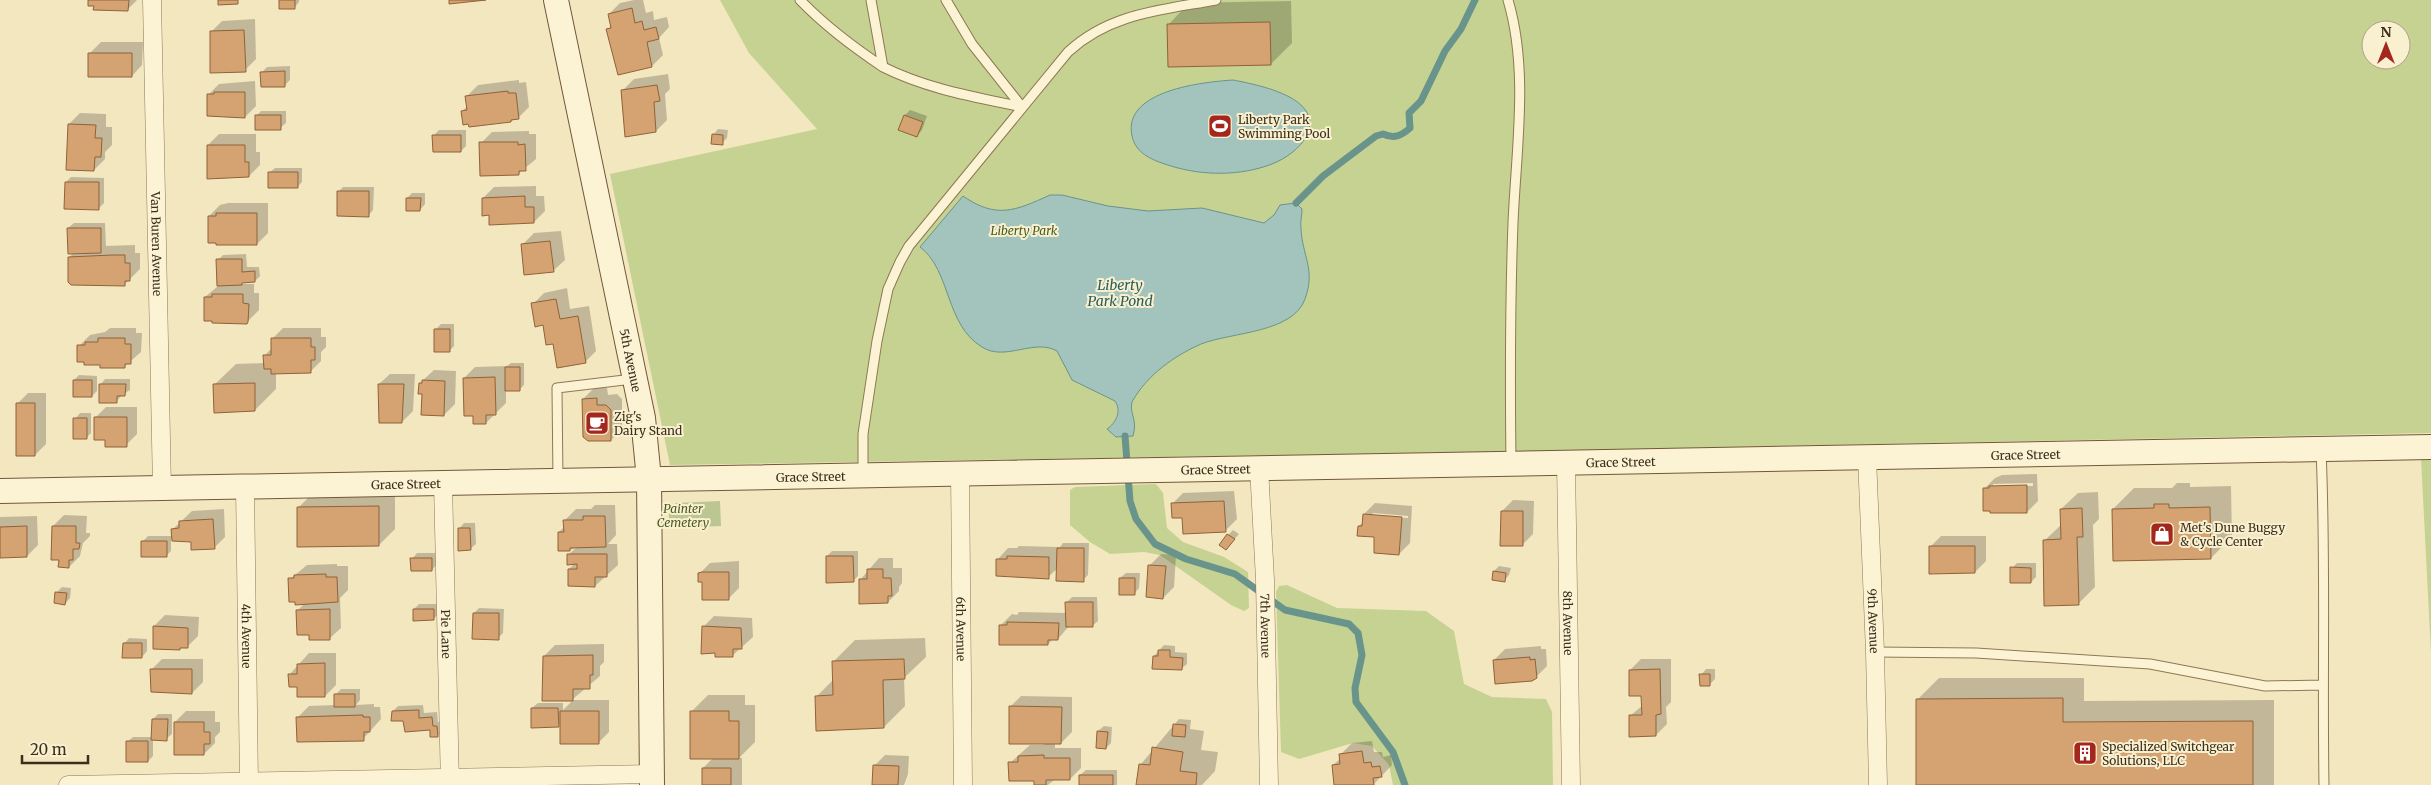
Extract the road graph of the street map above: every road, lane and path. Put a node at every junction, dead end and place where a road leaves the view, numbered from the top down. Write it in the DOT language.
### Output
graph roads {
  1 [pos="152,0"];
  2 [pos="556,0"];
  3 [pos="800,0"];
  4 [pos="871,0"];
  5 [pos="946,0"];
  6 [pos="1216,0"];
  7 [pos="1508,0"];
  8 [pos="883,67"];
  9 [pos="1022,108"];
  10 [pos="636,378"];
  11 [pos="2431,446"];
  12 [pos="2321,448"];
  13 [pos="1867,457"];
  14 [pos="1566,462"];
  15 [pos="1510,463"];
  16 [pos="1259,467"];
  17 [pos="960,473"];
  18 [pos="863,475"];
  19 [pos="648,479"];
  20 [pos="558,481"];
  21 [pos="443,483"];
  22 [pos="245,486"];
  23 [pos="162,488"];
  24 [pos="0,491"];
  25 [pos="1875,652"];
  26 [pos="2322,685"];
  27 [pos="652,780"];
  28 [pos="450,782"];
  29 [pos="249,783"];
  30 [pos="68,785"];
  31 [pos="963,785"];
  32 [pos="1269,785"];
  33 [pos="1571,785"];
  34 [pos="1878,785"];
  35 [pos="2324,785"];
  1 -- 23 [label="street, Van Buren Avenue"];
  2 -- 10 [label="street, 5th Avenue"];
  3 -- 8 [label="lane"];
  4 -- 8 [label="lane"];
  5 -- 9 [label="lane"];
  6 -- 9 [label="lane"];
  7 -- 15 [label="lane"];
  8 -- 9 [label="lane"];
  9 -- 18 [label="lane"];
  10 -- 19 [label="street, 5th Avenue"];
  10 -- 20 [label="lane"];
  11 -- 12 [label="street, Grace Street"];
  12 -- 13 [label="street, Grace Street"];
  12 -- 26 [label="lane"];
  13 -- 14 [label="street, Grace Street"];
  13 -- 25 [label="street, 9th Avenue"];
  14 -- 15 [label="street, Grace Street"];
  14 -- 33 [label="street, 8th Avenue"];
  15 -- 16 [label="street, Grace Street"];
  16 -- 17 [label="street, Grace Street"];
  16 -- 32 [label="street, 7th Avenue"];
  17 -- 18 [label="street, Grace Street"];
  17 -- 31 [label="street, 6th Avenue"];
  18 -- 19 [label="street, Grace Street"];
  19 -- 20 [label="street, Grace Street"];
  19 -- 27 [label="street, 5th Avenue"];
  20 -- 21 [label="street, Grace Street"];
  21 -- 22 [label="street, Grace Street"];
  21 -- 28 [label="street, Pie Lane"];
  22 -- 23 [label="street, Grace Street"];
  22 -- 29 [label="street, 4th Avenue"];
  23 -- 24 [label="street, Grace Street"];
  25 -- 26 [label="lane"];
  25 -- 34 [label="street, 9th Avenue"];
  26 -- 35 [label="lane"];
  27 -- 28 [label="street"];
  28 -- 29 [label="street"];
  29 -- 30 [label="street"];
}
